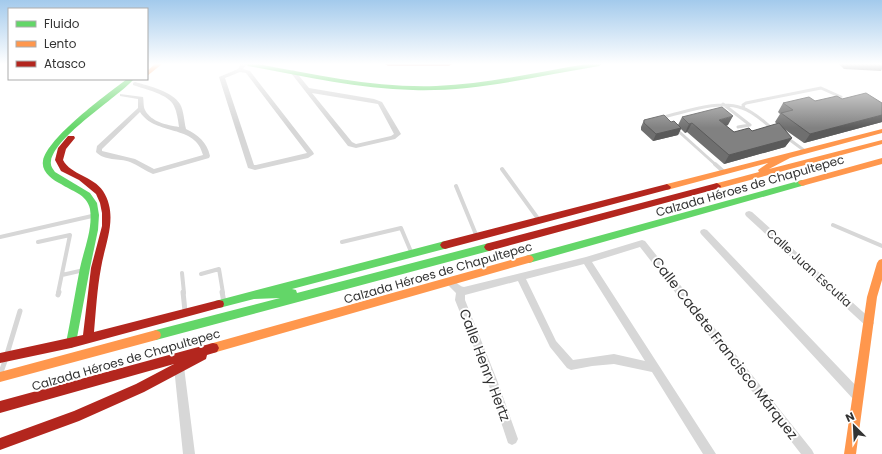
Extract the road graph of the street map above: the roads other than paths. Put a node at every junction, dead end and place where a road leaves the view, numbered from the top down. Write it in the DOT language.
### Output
graph roads {
  1 [pos="131,85"];
  2 [pos="132,85"];
  3 [pos="144,85"];
  4 [pos="225,85"];
  5 [pos="258,85"];
  6 [pos="304,85"];
  7 [pos="378,85"];
  8 [pos="466,85"];
  9 [pos="308,90"];
  10 [pos="122,95"];
  11 [pos="841,97"];
  12 [pos="722,104"];
  13 [pos="141,108"];
  14 [pos="744,108"];
  15 [pos="96,113"];
  16 [pos="669,122"];
  17 [pos="674,127"];
  18 [pos="738,128"];
  19 [pos="183,130"];
  20 [pos="775,130"];
  21 [pos="882,131"];
  22 [pos="781,134"];
  23 [pos="882,142"];
  24 [pos="805,151"];
  25 [pos="787,156"];
  26 [pos="882,161"];
  27 [pos="502,169"];
  28 [pos="724,172"];
  29 [pos="748,178"];
  30 [pos="456,186"];
  31 [pos="106,213"];
  32 [pos="749,214"];
  33 [pos="95,215"];
  34 [pos="539,221"];
  35 [pos="833,225"];
  36 [pos="704,232"];
  37 [pos="0,237"];
  38 [pos="477,237"];
  39 [pos="38,242"];
  40 [pos="342,242"];
  41 [pos="882,246"];
  42 [pos="412,254"];
  43 [pos="586,260"];
  44 [pos="882,263"];
  45 [pos="96,268"];
  46 [pos="84,270"];
  47 [pos="182,273"];
  48 [pos="201,274"];
  49 [pos="62,275"];
  50 [pos="521,277"];
  51 [pos="449,282"];
  52 [pos="460,291"];
  53 [pos="318,292"];
  54 [pos="58,295"];
  55 [pos="251,295"];
  56 [pos="224,302"];
  57 [pos="20,311"];
  58 [pos="185,313"];
  59 [pos="869,323"];
  60 [pos="88,338"];
  61 [pos="71,342"];
  62 [pos="221,346"];
  63 [pos="3,358"];
  64 [pos="179,367"];
  65 [pos="655,368"];
  66 [pos="0,376"];
  67 [pos="859,397"];
  68 [pos="0,407"];
  69 [pos="512,439"];
  70 [pos="0,444"];
  71 [pos="189,454"];
  72 [pos="710,454"];
  73 [pos="808,454"];
  74 [pos="850,454"];
  1 -- 15 [label="main road"];
  2 -- 10 [label="main road"];
  3 -- 19 [label="street"];
  4 -- 5 [label="street"];
  6 -- 9 [label="street"];
  7 -- 8 [label="main road"];
  9 -- 9 [label="street"];
  10 -- 13 [label="street"];
  10 -- 15 [label="main road"];
  11 -- 14 [label="lane"];
  12 -- 14 [label="lane"];
  12 -- 16 [label="lane"];
  12 -- 18 [label="lane"];
  13 -- 19 [label="street"];
  13 -- 19 [label="street"];
  14 -- 20 [label="lane"];
  15 -- 31 [label="main road"];
  15 -- 33 [label="main road"];
  17 -- 28 [label="lane"];
  21 -- 24 [label="main road"];
  22 -- 24 [label="lane"];
  23 -- 29 [label="main road, Calzada Héroes de Chapultepec"];
  24 -- 25 [label="main road"];
  25 -- 28 [label="main road"];
  25 -- 29 [label="main road"];
  26 -- 51 [label="main road, Calzada Héroes de Chapultepec"];
  27 -- 34 [label="lane"];
  28 -- 34 [label="main road"];
  29 -- 53 [label="main road, Calzada Héroes de Chapultepec"];
  30 -- 38 [label="lane"];
  31 -- 33 [label="lane"];
  31 -- 45 [label="main road"];
  32 -- 59 [label="street, Calle Juan Escutia"];
  33 -- 37 [label="lane"];
  33 -- 46 [label="main road"];
  34 -- 38 [label="main road"];
  35 -- 41 [label="lane"];
  36 -- 67 [label="street"];
  38 -- 42 [label="main road"];
  39 -- 49 [label="lane"];
  40 -- 42 [label="lane"];
  42 -- 55 [label="main road"];
  43 -- 50 [label="street"];
  43 -- 65 [label="street"];
  43 -- 73 [label="street, Calle Cadete Francisco Márquez"];
  44 -- 59 [label="main road"];
  45 -- 46 [label="lane"];
  45 -- 60 [label="main road"];
  46 -- 49 [label="lane"];
  46 -- 61 [label="main road"];
  47 -- 58 [label="lane"];
  48 -- 56 [label="lane"];
  49 -- 54 [label="lane"];
  50 -- 52 [label="street"];
  50 -- 65 [label="street"];
  51 -- 52 [label="street"];
  51 -- 62 [label="main road, Calzada Héroes de Chapultepec"];
  52 -- 69 [label="street, Calle Henry Hertz"];
  53 -- 55 [label="main road"];
  53 -- 66 [label="main road, Calzada Héroes de Chapultepec"];
  55 -- 56 [label="main road"];
  56 -- 58 [label="main road"];
  57 -- 63 [label="lane"];
  58 -- 60 [label="main road"];
  59 -- 67 [label="main road"];
  60 -- 61 [label="main road"];
  61 -- 63 [label="main road"];
  62 -- 64 [label="main road"];
  62 -- 68 [label="main road, Calzada Héroes de Chapultepec"];
  63 -- 66 [label="lane"];
  64 -- 70 [label="main road"];
  64 -- 71 [label="street"];
  65 -- 72 [label="street"];
  67 -- 74 [label="main road"];
}
